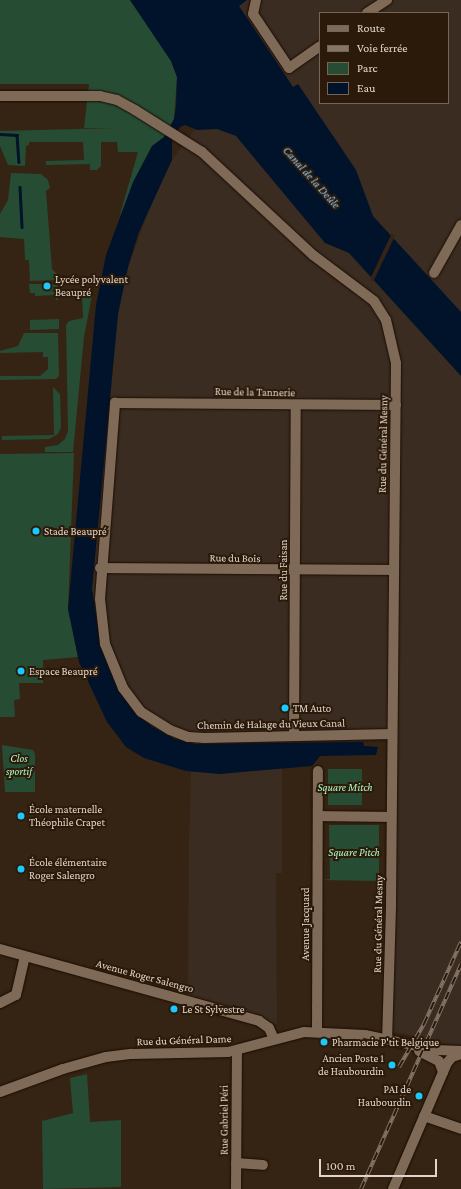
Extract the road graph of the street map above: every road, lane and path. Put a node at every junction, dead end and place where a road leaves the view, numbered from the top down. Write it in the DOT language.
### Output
graph roads {
  1 [pos="256,0"];
  2 [pos="387,0"];
  3 [pos="369,12"];
  4 [pos="319,47"];
  5 [pos="0,96"];
  6 [pos="461,225"];
  7 [pos="434,274"];
  8 [pos="115,403"];
  9 [pos="296,405"];
  10 [pos="396,405"];
  11 [pos="100,568"];
  12 [pos="295,570"];
  13 [pos="394,570"];
  14 [pos="392,734"];
  15 [pos="294,735"];
  16 [pos="318,770"];
  17 [pos="318,816"];
  18 [pos="390,817"];
  19 [pos="0,949"];
  20 [pos="25,957"];
  21 [pos="0,1003"];
  22 [pos="317,1032"];
  23 [pos="274,1039"];
  24 [pos="391,1040"];
  25 [pos="237,1051"];
  26 [pos="461,1053"];
  27 [pos="443,1072"];
  28 [pos="0,1092"];
  29 [pos="424,1116"];
  30 [pos="461,1129"];
  31 [pos="236,1163"];
  32 [pos="262,1165"];
  33 [pos="236,1189"];
  34 [pos="393,1189"];
  1 -- 4 [label="street"];
  2 -- 3 [label="street"];
  5 -- 10 [label="street, Rue du Général Mesny"];
  6 -- 7 [label="street"];
  8 -- 9 [label="street, Rue de la Tannerie"];
  8 -- 11 [label="street, Chemin de Halage du Vieux Canal"];
  9 -- 10 [label="street, Rue de la Tannerie"];
  9 -- 12 [label="street, Rue du Faisan"];
  10 -- 13 [label="street, Rue du Général Mesny"];
  11 -- 12 [label="street, Rue du Bois"];
  11 -- 15 [label="street, Chemin de Halage du Vieux Canal"];
  12 -- 13 [label="street, Rue du Bois"];
  12 -- 15 [label="street, Rue du Faisan"];
  13 -- 14 [label="street, Rue du Général Mesny"];
  14 -- 15 [label="street, Chemin de Halage du Vieux Canal"];
  14 -- 18 [label="street, Rue du Général Mesny"];
  16 -- 17 [label="street, Avenue Jacquard"];
  17 -- 18 [label="street"];
  17 -- 22 [label="street, Avenue Jacquard"];
  18 -- 24 [label="street, Rue du Général Mesny"];
  19 -- 20 [label="street, Avenue Roger Salengro"];
  20 -- 21 [label="street"];
  20 -- 23 [label="street, Avenue Roger Salengro"];
  22 -- 23 [label="street, Rue du Général Dame"];
  22 -- 24 [label="street, Rue du Général Dame"];
  23 -- 25 [label="street, Rue du Général Dame"];
  24 -- 26 [label="street"];
  24 -- 27 [label="street"];
  25 -- 28 [label="street, Rue du Général Dame"];
  25 -- 31 [label="street, Rue Gabriel Péri"];
  26 -- 27 [label="street"];
  27 -- 29 [label="street"];
  29 -- 30 [label="street"];
  29 -- 34 [label="street"];
  31 -- 32 [label="street"];
  31 -- 33 [label="street, Rue Gabriel Péri"];
}
